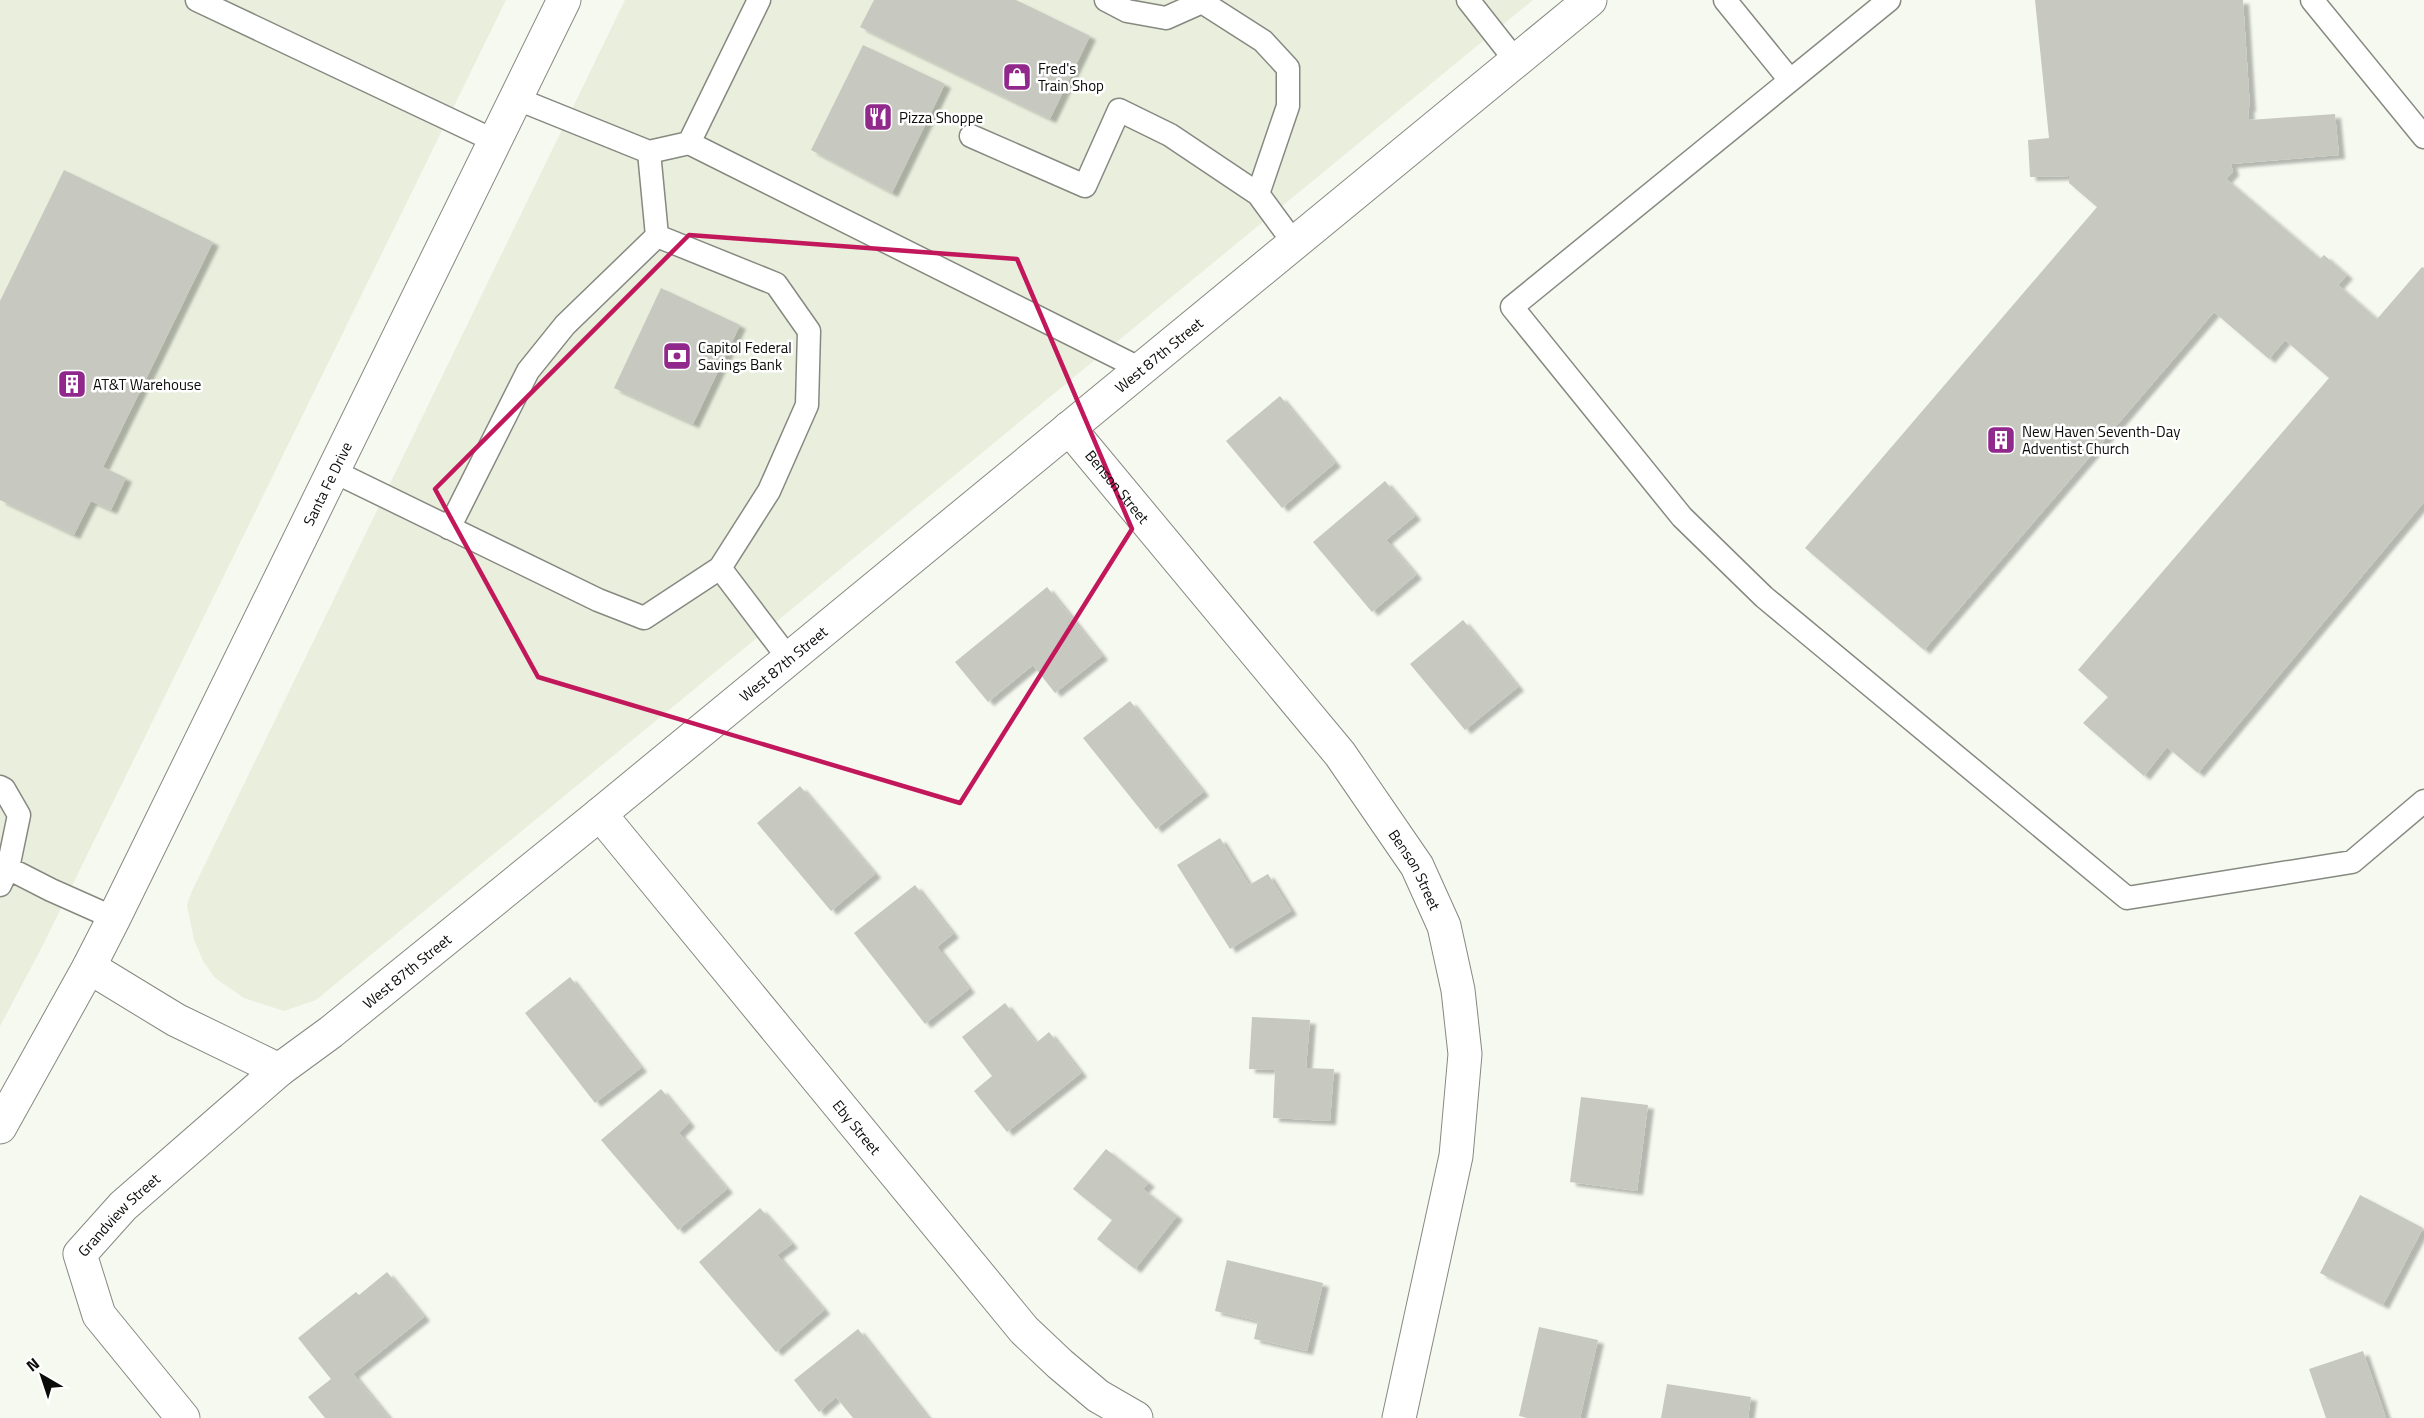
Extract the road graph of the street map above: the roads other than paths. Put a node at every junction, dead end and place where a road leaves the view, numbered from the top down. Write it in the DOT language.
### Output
graph roads {
  1 [pos="197,0"];
  2 [pos="564,0"];
  3 [pos="759,0"];
  4 [pos="1106,0"];
  5 [pos="1468,0"];
  6 [pos="1590,0"];
  7 [pos="1725,0"];
  8 [pos="1889,0"];
  9 [pos="2312,0"];
  10 [pos="1202,1"];
  11 [pos="1516,60"];
  12 [pos="1790,80"];
  13 [pos="515,98"];
  14 [pos="971,136"];
  15 [pos="2424,137"];
  16 [pos="495,141"];
  17 [pos="689,143"];
  18 [pos="649,152"];
  19 [pos="1258,194"];
  20 [pos="657,236"];
  21 [pos="1294,243"];
  22 [pos="1141,369"];
  23 [pos="1069,428"];
  24 [pos="333,471"];
  25 [pos="449,528"];
  26 [pos="720,568"];
  27 [pos="789,659"];
  28 [pos="0,787"];
  29 [pos="2424,801"];
  30 [pos="600,814"];
  31 [pos="3,873"];
  32 [pos="114,918"];
  33 [pos="89,968"];
  34 [pos="279,1070"];
  35 [pos="0,1127"];
  36 [pos="183,1418"];
  37 [pos="1136,1418"];
  38 [pos="1399,1418"];
  1 -- 16 [label="lane"];
  2 -- 13 [label="street, Santa Fe Drive"];
  3 -- 17 [label="lane"];
  4 -- 10 [label="lane"];
  5 -- 11 [label="lane"];
  6 -- 11 [label="street, West 87th Street"];
  7 -- 12 [label="lane"];
  8 -- 12 [label="lane"];
  9 -- 15 [label="lane"];
  10 -- 19 [label="lane"];
  11 -- 21 [label="street, West 87th Street"];
  12 -- 29 [label="lane"];
  13 -- 16 [label="street, Santa Fe Drive"];
  13 -- 18 [label="lane"];
  14 -- 19 [label="lane"];
  16 -- 24 [label="street, Santa Fe Drive"];
  17 -- 18 [label="lane"];
  17 -- 22 [label="lane"];
  18 -- 20 [label="lane"];
  19 -- 21 [label="lane"];
  20 -- 25 [label="lane"];
  20 -- 26 [label="lane"];
  21 -- 22 [label="street, West 87th Street"];
  22 -- 23 [label="street, West 87th Street"];
  23 -- 27 [label="street, West 87th Street"];
  23 -- 38 [label="street, Benson Street"];
  24 -- 25 [label="lane"];
  24 -- 32 [label="street, Santa Fe Drive"];
  25 -- 26 [label="lane"];
  26 -- 27 [label="lane"];
  27 -- 30 [label="street, West 87th Street"];
  28 -- 31 [label="lane"];
  30 -- 34 [label="street, West 87th Street"];
  30 -- 37 [label="street, Eby Street"];
  31 -- 32 [label="lane"];
  32 -- 33 [label="street, Santa Fe Drive"];
  33 -- 34 [label="street"];
  33 -- 35 [label="street"];
  34 -- 36 [label="street, Grandview Street"];
}
